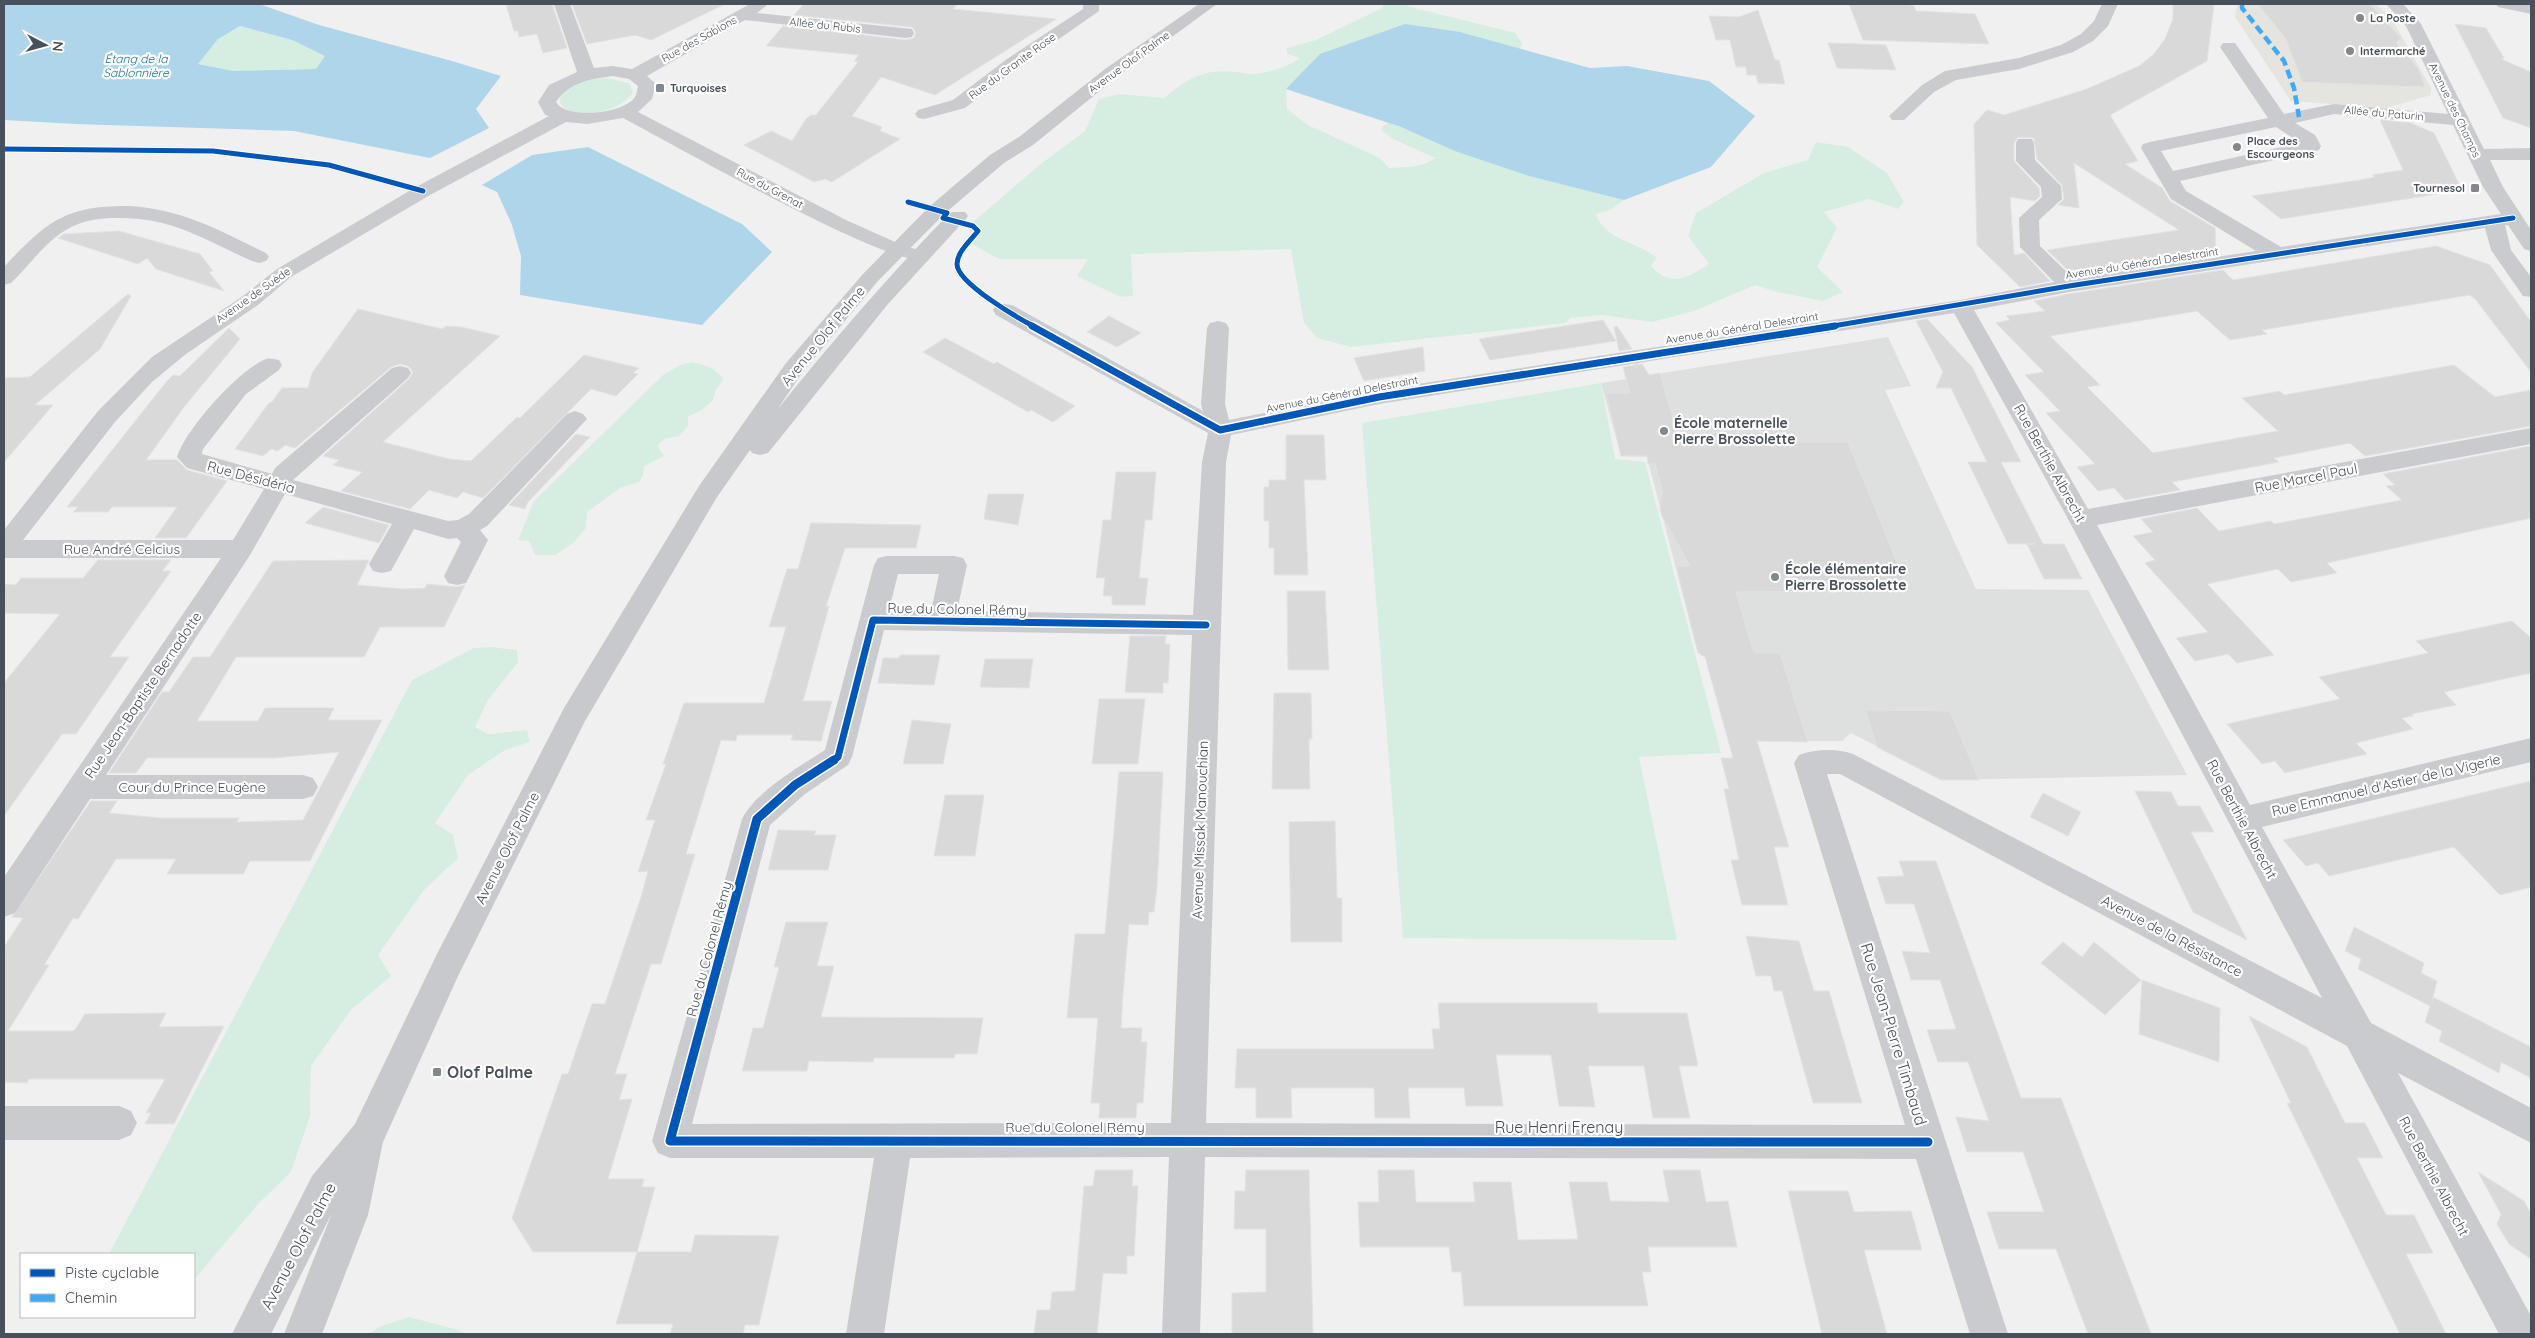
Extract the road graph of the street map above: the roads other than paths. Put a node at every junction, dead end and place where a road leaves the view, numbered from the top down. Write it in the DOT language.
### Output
graph roads {
  1 [pos="562,4"];
  2 [pos="763,4"];
  3 [pos="1092,4"];
  4 [pos="1209,4"];
  5 [pos="2110,4"];
  6 [pos="2394,4"];
  7 [pos="2504,4"];
  8 [pos="2531,10"];
  9 [pos="744,14"];
  10 [pos="906,33"];
  11 [pos="2230,47"];
  12 [pos="586,74"];
  13 [pos="635,75"];
  14 [pos="2339,93"];
  15 [pos="2364,94"];
  16 [pos="2397,99"];
  17 [pos="623,111"];
  18 [pos="924,114"];
  19 [pos="1898,116"];
  20 [pos="562,117"];
  21 [pos="2426,117"];
  22 [pos="2459,120"];
  23 [pos="2279,121"];
  24 [pos="1026,141"];
  25 [pos="2025,143"];
  26 [pos="2531,154"];
  27 [pos="2477,156"];
  28 [pos="2168,178"];
  29 [pos="2503,220"];
  30 [pos="2531,245"];
  31 [pos="898,250"];
  32 [pos="2279,254"];
  33 [pos="920,256"];
  34 [pos="259,257"];
  35 [pos="4,279"];
  36 [pos="2069,286"];
  37 [pos="2531,291"];
  38 [pos="1961,306"];
  39 [pos="1004,310"];
  40 [pos="1218,328"];
  41 [pos="271,364"];
  42 [pos="400,373"];
  43 [pos="576,419"];
  44 [pos="1220,430"];
  45 [pos="2531,436"];
  46 [pos="278,484"];
  47 [pos="407,519"];
  48 [pos="2081,519"];
  49 [pos="463,528"];
  50 [pos="4,548"];
  51 [pos="241,549"];
  52 [pos="382,564"];
  53 [pos="663,569"];
  54 [pos="457,576"];
  55 [pos="873,620"];
  56 [pos="942,621"];
  57 [pos="1206,624"];
  58 [pos="2531,750"];
  59 [pos="1808,763"];
  60 [pos="80,787"];
  61 [pos="303,787"];
  62 [pos="2242,819"];
  63 [pos="4,904"];
  64 [pos="2357,1034"];
  65 [pos="4,1123"];
  66 [pos="120,1124"];
  67 [pos="2531,1126"];
  68 [pos="367,1136"];
  69 [pos="895,1140"];
  70 [pos="1190,1140"];
  71 [pos="1928,1142"];
  72 [pos="251,1334"];
  73 [pos="303,1334"];
  74 [pos="865,1334"];
  75 [pos="1181,1334"];
  76 [pos="1989,1334"];
  77 [pos="2520,1334"];
  1 -- 12 [label="street"];
  2 -- 9 [label="street, Rue des Sablons"];
  3 -- 18 [label="street, Rue du Granite Rose"];
  4 -- 24 [label="main road, Avenue Olof Palme"];
  5 -- 19 [label="street"];
  6 -- 22 [label="street, Avenue des Champs"];
  7 -- 8 [label="street"];
  9 -- 10 [label="street, Allée du Rubis"];
  9 -- 13 [label="street, Rue des Sablons"];
  11 -- 23 [label="street"];
  12 -- 13 [label="street"];
  12 -- 20 [label="street"];
  13 -- 17 [label="street"];
  14 -- 15 [label="street"];
  16 -- 21 [label="street"];
  17 -- 20 [label="street"];
  17 -- 31 [label="street, Rue du Grenat"];
  20 -- 50 [label="street, Avenue de Suède"];
  21 -- 22 [label="street, Allée du Paturin"];
  21 -- 23 [label="street, Allée du Paturin"];
  22 -- 27 [label="street, Avenue des Champs"];
  23 -- 28 [label="street"];
  23 -- 28 [label="street"];
  24 -- 31 [label="main road, Avenue Olof Palme"];
  24 -- 33 [label="main road, Avenue Olof Palme"];
  25 -- 36 [label="street"];
  26 -- 27 [label="street"];
  27 -- 29 [label="street, Avenue des Champs"];
  28 -- 32 [label="street"];
  29 -- 30 [label="street"];
  29 -- 32 [label="street, Avenue du Général Delestraint"];
  29 -- 37 [label="street"];
  31 -- 33 [label="street, Rue du Grenat"];
  31 -- 53 [label="main road, Avenue Olof Palme"];
  32 -- 36 [label="street, Avenue du Général Delestraint"];
  33 -- 53 [label="main road, Avenue Olof Palme"];
  34 -- 35 [label="street"];
  36 -- 38 [label="street, Avenue du Général Delestraint"];
  38 -- 44 [label="street, Avenue du Général Delestraint"];
  38 -- 48 [label="street, Rue Berthie Albrecht"];
  39 -- 44 [label="street"];
  40 -- 44 [label="street, Avenue Missak Manouchian"];
  41 -- 46 [label="street, Rue Désidéria"];
  42 -- 46 [label="street, Rue Jean-Baptiste Bernadotte"];
  43 -- 49 [label="street"];
  44 -- 57 [label="street, Avenue Missak Manouchian"];
  45 -- 48 [label="street, Rue Marcel Paul"];
  46 -- 47 [label="street, Rue Désidéria"];
  46 -- 51 [label="street, Rue Jean-Baptiste Bernadotte"];
  47 -- 49 [label="street, Rue Désidéria"];
  47 -- 52 [label="street"];
  48 -- 62 [label="street, Rue Berthie Albrecht"];
  49 -- 54 [label="street"];
  50 -- 51 [label="street, Rue André Celcius"];
  51 -- 60 [label="street, Rue Jean-Baptiste Bernadotte"];
  53 -- 68 [label="main road, Avenue Olof Palme"];
  55 -- 56 [label="street, Rue du Colonel Rémy"];
  55 -- 56 [label="street, Rue du Colonel Rémy"];
  55 -- 69 [label="street, Rue du Colonel Rémy"];
  56 -- 57 [label="street, Rue du Colonel Rémy"];
  57 -- 70 [label="street, Avenue Missak Manouchian"];
  58 -- 62 [label="street, Rue Emmanuel d'Astier de la Vigerie"];
  59 -- 64 [label="street, Avenue de la Résistance"];
  59 -- 71 [label="street, Rue Jean-Pierre Timbaud"];
  60 -- 61 [label="street, Cour du Prince Eugène"];
  60 -- 63 [label="street, Rue Jean-Baptiste Bernadotte"];
  62 -- 64 [label="street, Rue Berthie Albrecht"];
  64 -- 67 [label="street, Avenue de la Résistance"];
  64 -- 77 [label="street, Rue Berthie Albrecht"];
  65 -- 66 [label="street"];
  68 -- 72 [label="main road, Avenue Olof Palme"];
  68 -- 73 [label="main road, Avenue Olof Palme"];
  69 -- 70 [label="street, Rue du Colonel Rémy"];
  69 -- 74 [label="street"];
  70 -- 71 [label="street, Rue Henri Frenay"];
  70 -- 75 [label="street, Avenue Missak Manouchian"];
  71 -- 76 [label="street, Rue Jean-Pierre Timbaud"];
}
